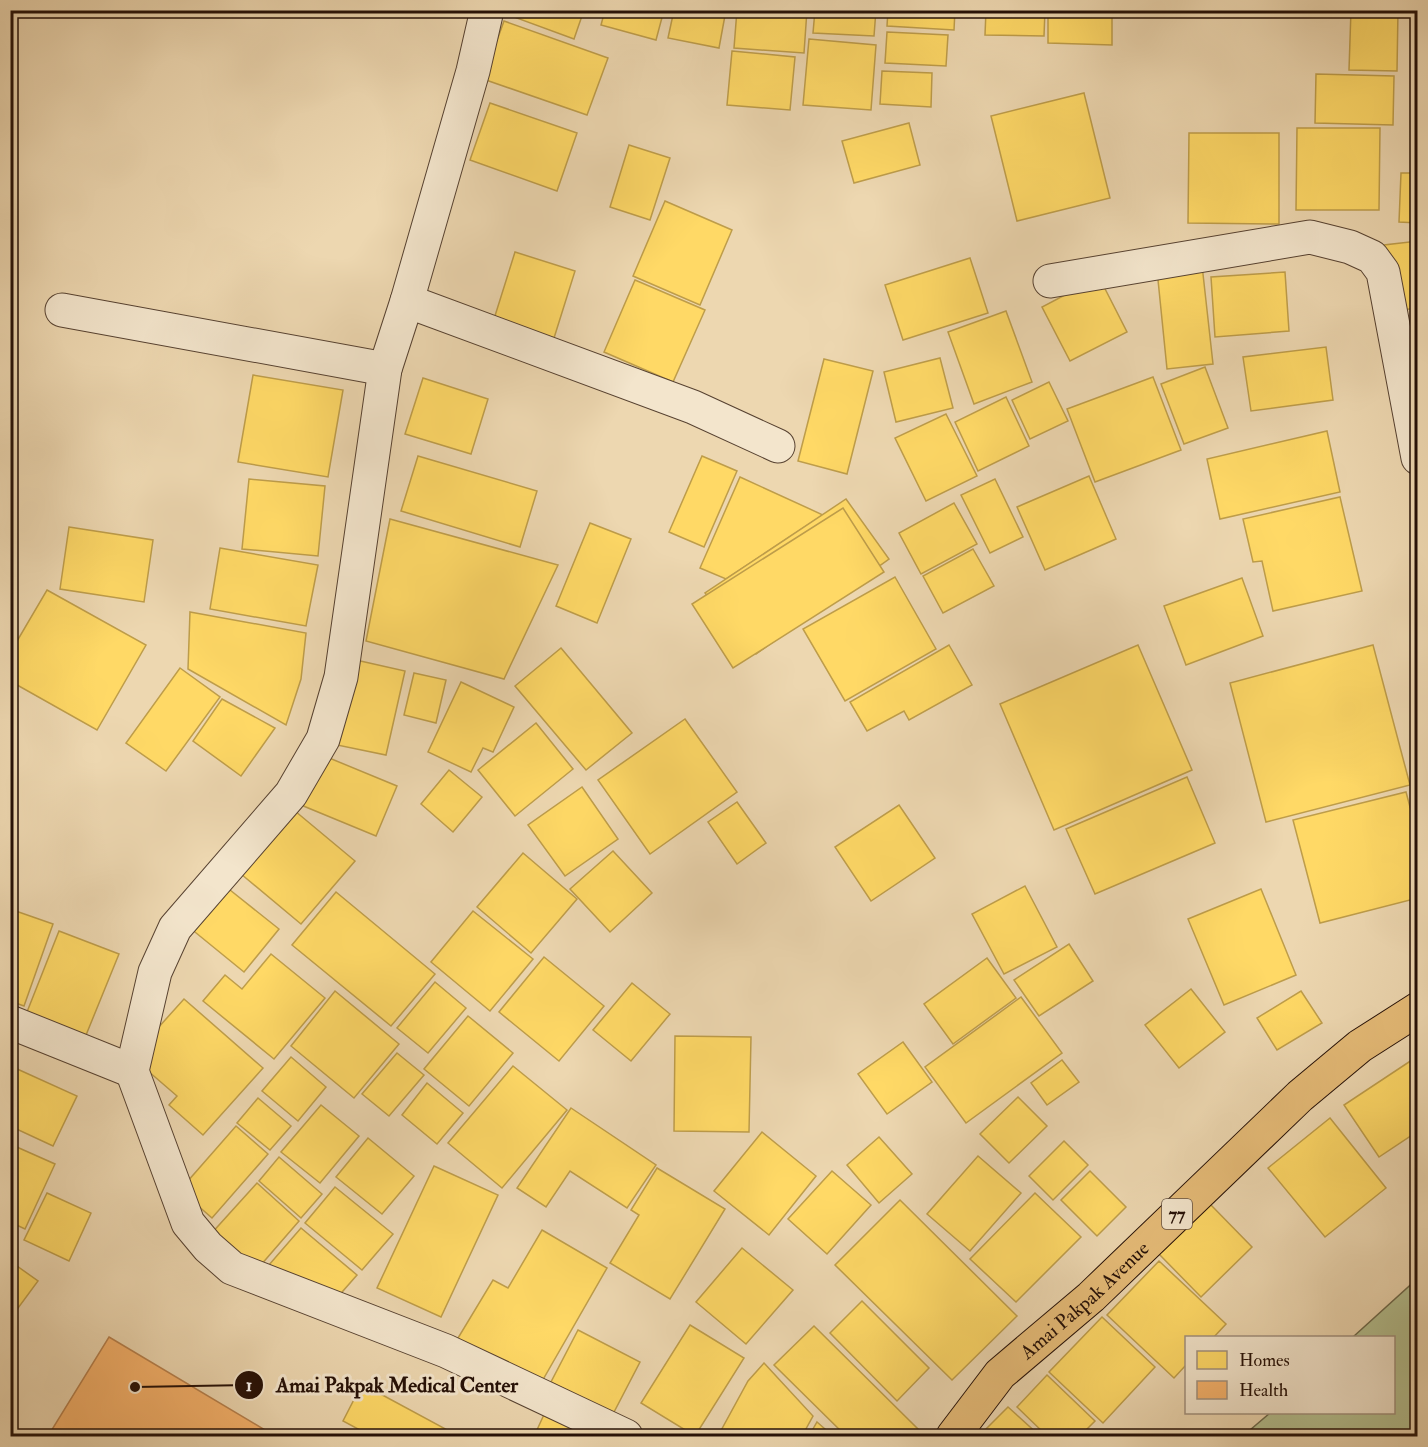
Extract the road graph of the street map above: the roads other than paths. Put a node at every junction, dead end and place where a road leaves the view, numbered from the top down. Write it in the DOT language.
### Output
graph roads {
  1 [pos="487,10"];
  2 [pos="1050,281"];
  3 [pos="407,301"];
  4 [pos="62,309"];
  5 [pos="385,369"];
  6 [pos="778,446"];
  7 [pos="1418,458"];
  8 [pos="1418,1009"];
  9 [pos="10,1022"];
  10 [pos="132,1071"];
  11 [pos="626,1437"];
  12 [pos="953,1437"];
  1 -- 3 [label="street"];
  2 -- 7 [label="street"];
  3 -- 5 [label="street"];
  3 -- 6 [label="street"];
  4 -- 5 [label="street"];
  5 -- 10 [label="street"];
  8 -- 12 [label="highway, Amai Pakpak Avenue / 77"];
  9 -- 10 [label="street"];
  10 -- 11 [label="street"];
}
